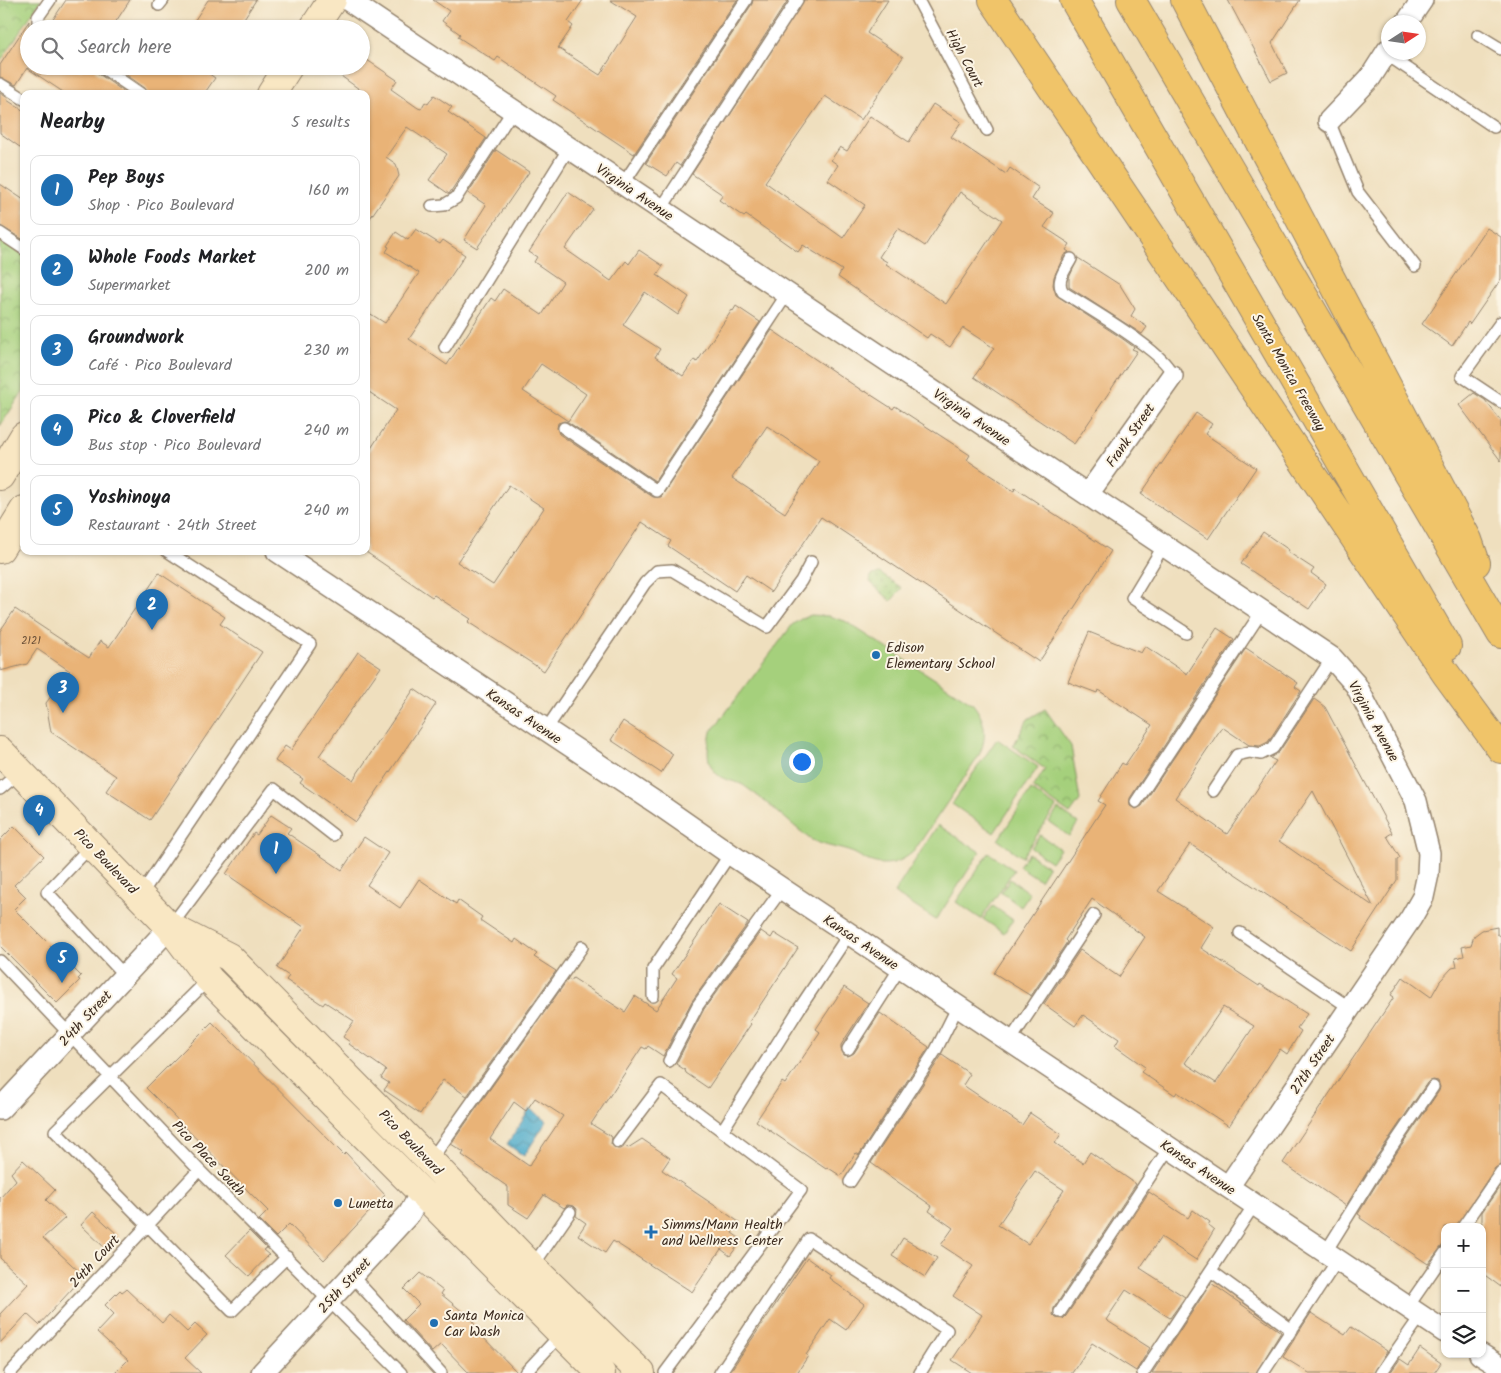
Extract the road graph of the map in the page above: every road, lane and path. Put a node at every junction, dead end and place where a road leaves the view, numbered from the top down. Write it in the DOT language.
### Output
graph roads {
  1 [pos="50,0"];
  2 [pos="332,0"];
  3 [pos="348,0"];
  4 [pos="746,0"];
  5 [pos="797,0"];
  6 [pos="918,0"];
  7 [pos="993,0"];
  8 [pos="1074,0"];
  9 [pos="1131,0"];
  10 [pos="1184,0"];
  11 [pos="1422,0"];
  12 [pos="1412,15"];
  13 [pos="38,20"];
  14 [pos="319,20"];
  15 [pos="1478,35"];
  16 [pos="1501,49"];
  17 [pos="1382,60"];
  18 [pos="1398,60"];
  19 [pos="113,75"];
  20 [pos="283,75"];
  21 [pos="0,84"];
  22 [pos="135,90"];
  23 [pos="274,90"];
  24 [pos="20,97"];
  25 [pos="513,110"];
  26 [pos="1329,121"];
  27 [pos="1494,127"];
  28 [pos="986,130"];
  29 [pos="570,148"];
  30 [pos="623,184"];
  31 [pos="432,206"];
  32 [pos="661,209"];
  33 [pos="0,233"];
  34 [pos="20,246"];
  35 [pos="1072,259"];
  36 [pos="1415,266"];
  37 [pos="788,294"];
  38 [pos="1501,322"];
  39 [pos="445,346"];
  40 [pos="1172,376"];
  41 [pos="1501,402"];
  42 [pos="564,428"];
  43 [pos="20,443"];
  44 [pos="0,476"];
  45 [pos="1088,494"];
  46 [pos="20,521"];
  47 [pos="1164,545"];
  48 [pos="0,550"];
  49 [pos="174,555"];
  50 [pos="283,555"];
  51 [pos="812,562"];
  52 [pos="1262,610"];
  53 [pos="1186,633"];
  54 [pos="1501,633"];
  55 [pos="1332,658"];
  56 [pos="545,730"];
  57 [pos="1501,745"];
  58 [pos="1501,749"];
  59 [pos="0,751"];
  60 [pos="10,780"];
  61 [pos="1213,791"];
  62 [pos="1136,802"];
  63 [pos="333,835"];
  64 [pos="91,846"];
  65 [pos="730,854"];
  66 [pos="782,889"];
  67 [pos="140,896"];
  68 [pos="1094,915"];
  69 [pos="170,928"];
  70 [pos="1240,933"];
  71 [pos="849,934"];
  72 [pos="1396,941"];
  73 [pos="582,946"];
  74 [pos="0,961"];
  75 [pos="900,968"];
  76 [pos="125,976"];
  77 [pos="209,979"];
  78 [pos="654,996"];
  79 [pos="958,1006"];
  80 [pos="1350,1008"];
  81 [pos="70,1035"];
  82 [pos="1010,1041"];
  83 [pos="848,1049"];
  84 [pos="669,1060"];
  85 [pos="110,1077"];
  86 [pos="1434,1087"];
  87 [pos="0,1109"];
  88 [pos="722,1131"];
  89 [pos="618,1142"];
  90 [pos="1169,1148"];
  91 [pos="430,1161"];
  92 [pos="199,1170"];
  93 [pos="1501,1172"];
  94 [pos="850,1182"];
  95 [pos="1228,1187"];
  96 [pos="421,1193"];
  97 [pos="1254,1205"];
  98 [pos="570,1212"];
  99 [pos="1466,1223"];
  100 [pos="148,1225"];
  101 [pos="287,1257"];
  102 [pos="1331,1257"];
  103 [pos="1441,1260"];
  104 [pos="532,1268"];
  105 [pos="1211,1271"];
  106 [pos="352,1276"];
  107 [pos="330,1300"];
  108 [pos="548,1300"];
  109 [pos="1060,1312"];
  110 [pos="1414,1312"];
  111 [pos="1441,1329"];
  112 [pos="1292,1330"];
  113 [pos="562,1333"];
  114 [pos="1486,1358"];
  115 [pos="1501,1367"];
  116 [pos="10,1373"];
  117 [pos="262,1373"];
  118 [pos="401,1373"];
  119 [pos="441,1373"];
  120 [pos="525,1373"];
  121 [pos="601,1373"];
  122 [pos="640,1373"];
  123 [pos="665,1373"];
  124 [pos="720,1373"];
  125 [pos="920,1373"];
  126 [pos="1143,1373"];
  127 [pos="1263,1373"];
  128 [pos="1381,1373"];
  1 -- 13 [label="lane"];
  2 -- 14 [label="main road"];
  3 -- 25 [label="street, Virginia Avenue"];
  4 -- 30 [label="lane"];
  5 -- 32 [label="lane"];
  6 -- 28 [label="lane, High Court"];
  7 -- 58 [label="highway"];
  8 -- 57 [label="highway, Santa Monica Freeway"];
  9 -- 54 [label="highway"];
  10 -- 54 [label="highway"];
  11 -- 12 [label="street"];
  15 -- 16 [label="lane"];
  17 -- 26 [label="street"];
  18 -- 27 [label="lane"];
  19 -- 22 [label="lane"];
  20 -- 23 [label="main road"];
  21 -- 24 [label="lane"];
  25 -- 29 [label="street, Virginia Avenue"];
  25 -- 31 [label="lane"];
  26 -- 36 [label="lane"];
  29 -- 30 [label="street, Virginia Avenue"];
  29 -- 39 [label="lane"];
  30 -- 32 [label="street, Virginia Avenue"];
  32 -- 37 [label="street, Virginia Avenue"];
  33 -- 34 [label="lane"];
  35 -- 40 [label="lane"];
  37 -- 42 [label="lane"];
  37 -- 45 [label="street, Virginia Avenue"];
  38 -- 41 [label="lane"];
  40 -- 45 [label="street, Frank Street"];
  43 -- 44 [label="main road"];
  45 -- 47 [label="street, Virginia Avenue"];
  46 -- 48 [label="main road"];
  47 -- 52 [label="street, Virginia Avenue"];
  47 -- 53 [label="lane"];
  49 -- 67 [label="lane"];
  50 -- 56 [label="street, Kansas Avenue"];
  51 -- 56 [label="lane"];
  52 -- 55 [label="street, Virginia Avenue"];
  52 -- 62 [label="lane"];
  55 -- 61 [label="lane"];
  55 -- 72 [label="street, Virginia Avenue"];
  56 -- 65 [label="street, Kansas Avenue"];
  59 -- 60 [label="main road, Pico Boulevard"];
  60 -- 64 [label="main road, Pico Boulevard"];
  63 -- 69 [label="lane"];
  64 -- 67 [label="main road, Pico Boulevard"];
  64 -- 76 [label="lane"];
  65 -- 66 [label="street, Kansas Avenue"];
  65 -- 78 [label="lane"];
  66 -- 71 [label="street, Kansas Avenue"];
  66 -- 84 [label="lane"];
  67 -- 69 [label="main road, Pico Boulevard"];
  68 -- 82 [label="lane"];
  69 -- 76 [label="street, 24th Street"];
  69 -- 77 [label="main road, Pico Boulevard"];
  69 -- 91 [label="main road, Pico Boulevard"];
  70 -- 80 [label="lane"];
  71 -- 75 [label="street, Kansas Avenue"];
  71 -- 88 [label="lane"];
  72 -- 80 [label="street, 27th Street"];
  73 -- 91 [label="lane"];
  74 -- 81 [label="lane, Pico Place South"];
  75 -- 79 [label="street, Kansas Avenue"];
  75 -- 83 [label="lane"];
  76 -- 81 [label="street, 24th Street"];
  77 -- 85 [label="lane"];
  77 -- 96 [label="main road, Pico Boulevard"];
  79 -- 82 [label="street, Kansas Avenue"];
  79 -- 94 [label="lane"];
  80 -- 95 [label="street, 27th Street"];
  81 -- 85 [label="lane, Pico Place South"];
  81 -- 87 [label="street, 24th Street"];
  82 -- 90 [label="street, Kansas Avenue"];
  85 -- 92 [label="lane, Pico Place South"];
  85 -- 100 [label="lane"];
  86 -- 102 [label="lane"];
  88 -- 89 [label="lane"];
  88 -- 123 [label="lane"];
  90 -- 95 [label="street, Kansas Avenue"];
  90 -- 109 [label="lane"];
  91 -- 96 [label="main road"];
  91 -- 104 [label="main road, Pico Boulevard"];
  92 -- 100 [label="lane, 24th Court"];
  92 -- 101 [label="lane, Pico Place South"];
  93 -- 99 [label="lane"];
  95 -- 97 [label="street, Kansas Avenue"];
  96 -- 106 [label="street, 25th Street"];
  96 -- 108 [label="main road, Pico Boulevard"];
  97 -- 102 [label="street, Kansas Avenue"];
  97 -- 105 [label="lane"];
  98 -- 104 [label="lane"];
  100 -- 101 [label="lane"];
  100 -- 116 [label="lane, 24th Court"];
  101 -- 107 [label="lane, Pico Place South"];
  102 -- 110 [label="street, Kansas Avenue"];
  102 -- 112 [label="lane"];
  103 -- 110 [label="lane"];
  104 -- 108 [label="main road, Pico Boulevard"];
  105 -- 112 [label="lane"];
  105 -- 126 [label="lane"];
  106 -- 107 [label="street, 25th Street"];
  106 -- 119 [label="lane"];
  107 -- 117 [label="street, 25th Street"];
  107 -- 118 [label="lane, Pico Place South"];
  108 -- 113 [label="main road, Pico Boulevard"];
  108 -- 122 [label="main road, Pico Boulevard"];
  110 -- 111 [label="street, Kansas Avenue"];
  110 -- 128 [label="lane"];
  112 -- 127 [label="lane"];
  113 -- 120 [label="lane"];
  113 -- 121 [label="main road, Pico Boulevard"];
  114 -- 115 [label="street"];
  124 -- 125 [label="lane"];
}
